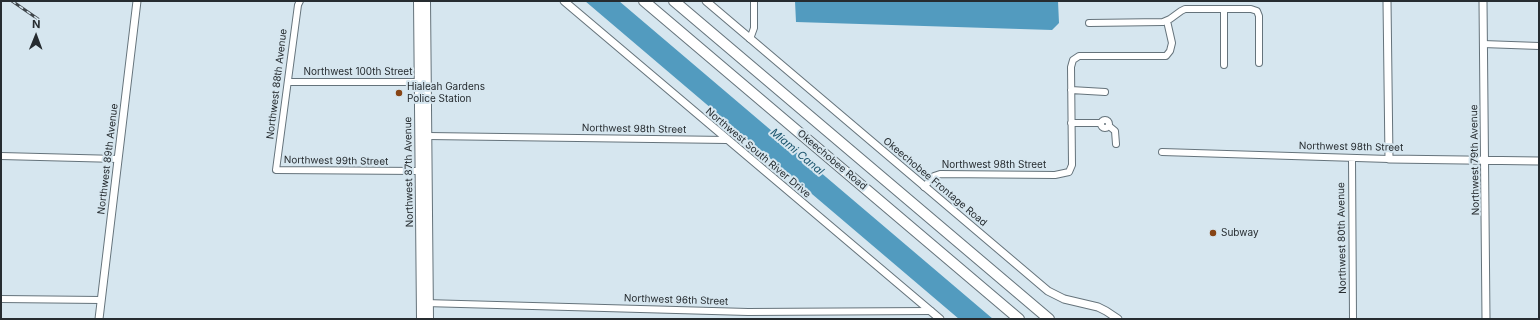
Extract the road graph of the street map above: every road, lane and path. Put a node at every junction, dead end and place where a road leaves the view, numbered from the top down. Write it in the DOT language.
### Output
graph roads {
  1 [pos="137,1"];
  2 [pos="300,1"];
  3 [pos="418,1"];
  4 [pos="426,1"];
  5 [pos="564,1"];
  6 [pos="644,1"];
  7 [pos="674,1"];
  8 [pos="706,1"];
  9 [pos="754,1"];
  10 [pos="1387,1"];
  11 [pos="1483,1"];
  12 [pos="1224,9"];
  13 [pos="1167,21"];
  14 [pos="1089,23"];
  15 [pos="750,39"];
  16 [pos="1483,44"];
  17 [pos="1539,46"];
  18 [pos="1259,63"];
  19 [pos="1224,65"];
  20 [pos="288,82"];
  21 [pos="427,82"];
  22 [pos="418,83"];
  23 [pos="1071,90"];
  24 [pos="1105,92"];
  25 [pos="1071,123"];
  26 [pos="428,136"];
  27 [pos="727,140"];
  28 [pos="1116,144"];
  29 [pos="1162,152"];
  30 [pos="1,156"];
  31 [pos="1352,158"];
  32 [pos="118,159"];
  33 [pos="1389,159"];
  34 [pos="1484,160"];
  35 [pos="1539,161"];
  36 [pos="276,170"];
  37 [pos="419,171"];
  38 [pos="924,187"];
  39 [pos="1,299"];
  40 [pos="101,300"];
  41 [pos="425,303"];
  42 [pos="931,311"];
  43 [pos="99,319"];
  44 [pos="421,319"];
  45 [pos="429,319"];
  46 [pos="940,319"];
  47 [pos="1021,319"];
  48 [pos="1049,319"];
  49 [pos="1118,319"];
  50 [pos="1353,319"];
  51 [pos="1486,319"];
  1 -- 32 [label="street, Northwest 89th Avenue"];
  2 -- 20 [label="street, Northwest 88th Avenue"];
  3 -- 22 [label="main road, Northwest 87th Avenue"];
  4 -- 21 [label="main road, Northwest 87th Avenue"];
  5 -- 27 [label="street, Northwest South River Drive"];
  6 -- 47 [label="highway, Okeechobee Road"];
  7 -- 48 [label="highway, Okeechobee Road"];
  8 -- 15 [label="street, Okeechobee Frontage Road"];
  9 -- 15 [label="street"];
  10 -- 33 [label="street"];
  11 -- 16 [label="street, Northwest 79th Avenue"];
  12 -- 13 [label="street"];
  12 -- 18 [label="street"];
  12 -- 19 [label="street"];
  13 -- 14 [label="street"];
  13 -- 23 [label="street"];
  15 -- 38 [label="street, Okeechobee Frontage Road"];
  16 -- 17 [label="street"];
  16 -- 34 [label="street, Northwest 79th Avenue"];
  20 -- 22 [label="street, Northwest 100th Street"];
  20 -- 36 [label="street, Northwest 88th Avenue"];
  21 -- 22 [label="street, Northwest 100th Street"];
  21 -- 26 [label="main road, Northwest 87th Avenue"];
  22 -- 37 [label="main road, Northwest 87th Avenue"];
  23 -- 24 [label="street"];
  23 -- 25 [label="street"];
  25 -- 28 [label="street"];
  25 -- 38 [label="street, Northwest 98th Street"];
  26 -- 27 [label="street, Northwest 98th Street"];
  26 -- 41 [label="main road, Northwest 87th Avenue"];
  27 -- 42 [label="street, Northwest South River Drive"];
  29 -- 31 [label="street, Northwest 98th Street"];
  30 -- 32 [label="street"];
  31 -- 33 [label="street, Northwest 98th Street"];
  31 -- 50 [label="street, Northwest 80th Avenue"];
  32 -- 40 [label="street, Northwest 89th Avenue"];
  33 -- 34 [label="street, Northwest 98th Street"];
  34 -- 35 [label="street, Northwest 98th Street"];
  34 -- 51 [label="street, Northwest 79th Avenue"];
  36 -- 37 [label="street, Northwest 99th Street"];
  37 -- 41 [label="main road, Northwest 87th Avenue"];
  38 -- 49 [label="street, Okeechobee Frontage Road"];
  39 -- 40 [label="street"];
  40 -- 43 [label="street, Northwest 89th Avenue"];
  41 -- 42 [label="street, Northwest 96th Street"];
  41 -- 44 [label="main road, Northwest 87th Avenue"];
  41 -- 45 [label="main road, Northwest 87th Avenue"];
  42 -- 46 [label="street, Northwest South River Drive"];
}
